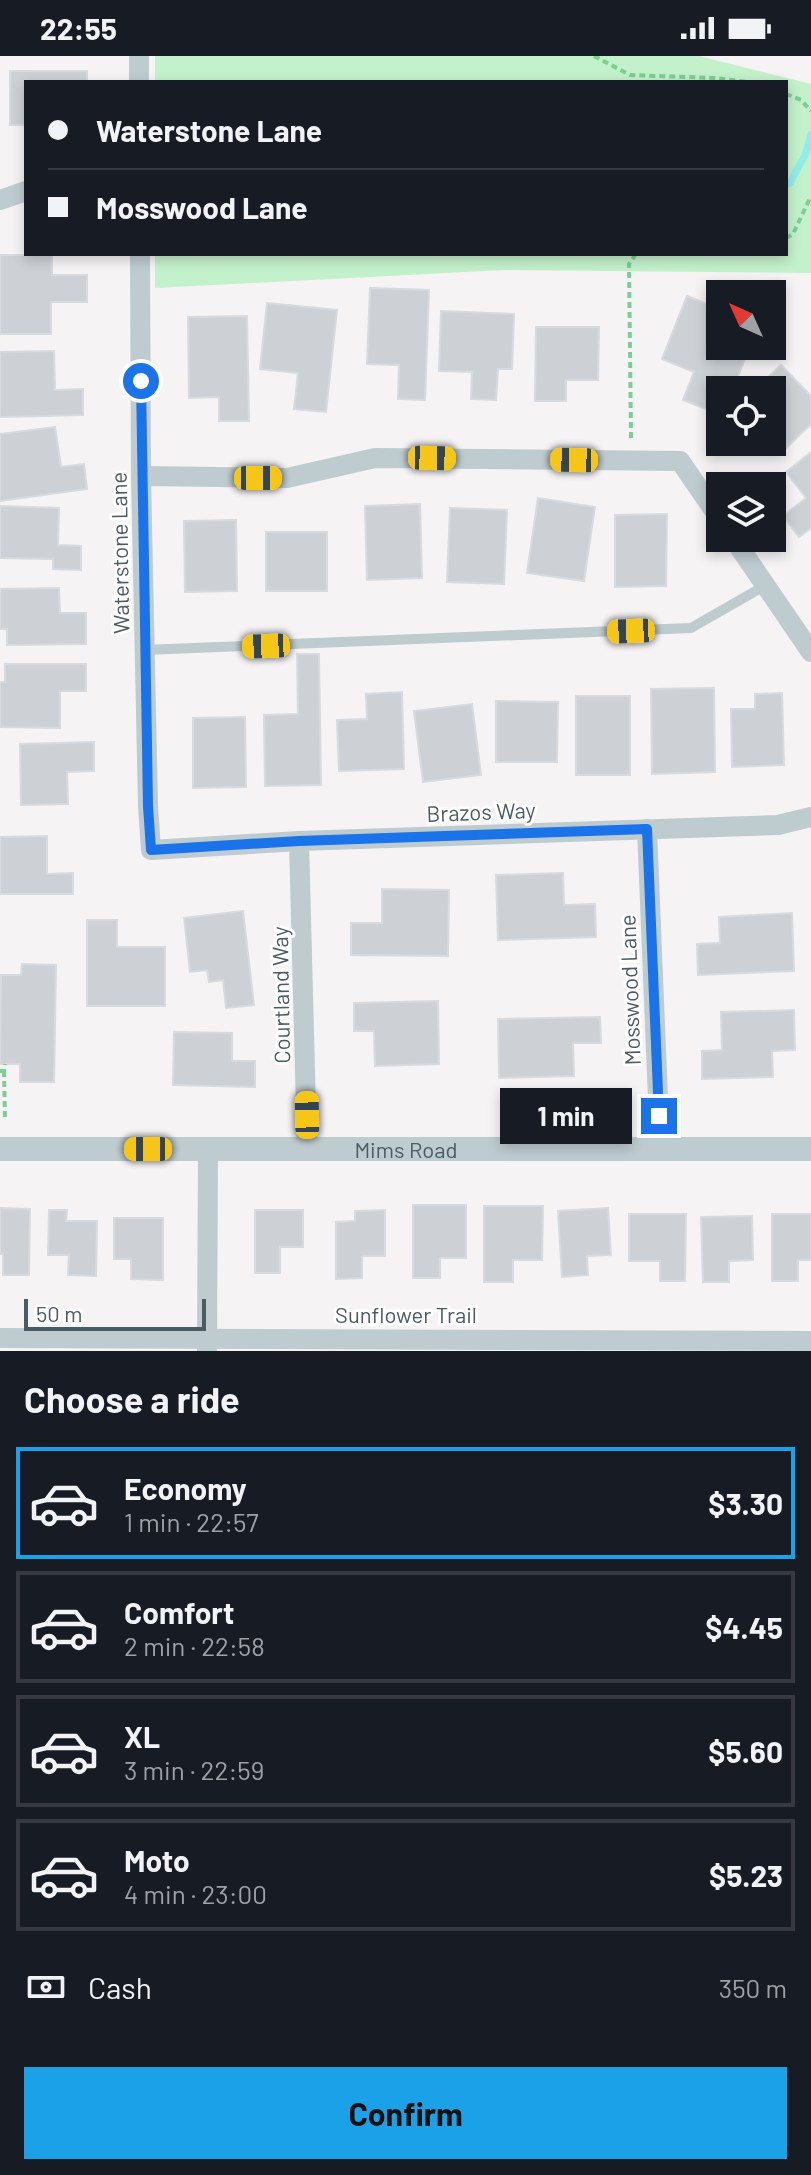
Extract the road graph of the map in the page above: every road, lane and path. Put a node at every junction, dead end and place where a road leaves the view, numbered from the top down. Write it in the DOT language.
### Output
graph roads {
  1 [pos="139,56"];
  2 [pos="594,56"];
  3 [pos="139,80"];
  4 [pos="732,80"];
  5 [pos="788,95"];
  6 [pos="811,111"];
  7 [pos="24,192"];
  8 [pos="811,196"];
  9 [pos="0,200"];
  10 [pos="788,237"];
  11 [pos="140,256"];
  12 [pos="635,256"];
  13 [pos="631,460"];
  14 [pos="141,476"];
  15 [pos="706,499"];
  16 [pos="743,552"];
  17 [pos="766,585"];
  18 [pos="145,650"];
  19 [pos="811,652"];
  20 [pos="811,817"];
  21 [pos="647,829"];
  22 [pos="299,841"];
  23 [pos="151,850"];
  24 [pos="5,1064"];
  25 [pos="2,1071"];
  26 [pos="5,1119"];
  27 [pos="208,1148"];
  28 [pos="307,1148"];
  29 [pos="660,1148"];
  30 [pos="0,1149"];
  31 [pos="811,1149"];
  32 [pos="0,1338"];
  33 [pos="811,1341"];
  34 [pos="207,1344"];
  35 [pos="373,1344"];
  36 [pos="50,1345"];
  37 [pos="522,1345"];
  1 -- 3 [label="street"];
  2 -- 4 [label="path"];
  5 -- 6 [label="path"];
  7 -- 9 [label="street"];
  8 -- 10 [label="path"];
  11 -- 14 [label="street, Waterstone Lane"];
  12 -- 13 [label="path"];
  13 -- 14 [label="street"];
  13 -- 15 [label="street"];
  14 -- 18 [label="street, Waterstone Lane"];
  16 -- 17 [label="street"];
  17 -- 18 [label="lane"];
  17 -- 19 [label="street"];
  18 -- 23 [label="street, Waterstone Lane"];
  20 -- 21 [label="street, Brazos Way"];
  21 -- 22 [label="street, Brazos Way"];
  21 -- 29 [label="street, Mosswood Lane"];
  22 -- 23 [label="street, Brazos Way"];
  22 -- 28 [label="street, Courtland Way"];
  24 -- 25 [label="path"];
  25 -- 26 [label="path"];
  27 -- 28 [label="street, Mims Road"];
  27 -- 30 [label="street, Mims Road"];
  27 -- 34 [label="street"];
  28 -- 29 [label="street, Mims Road"];
  29 -- 31 [label="street, Mims Road"];
  32 -- 36 [label="street, Sunflower Trail"];
  33 -- 37 [label="street, Sunflower Trail"];
  34 -- 35 [label="street, Sunflower Trail"];
  34 -- 36 [label="street, Sunflower Trail"];
  35 -- 37 [label="street, Sunflower Trail"];
}
